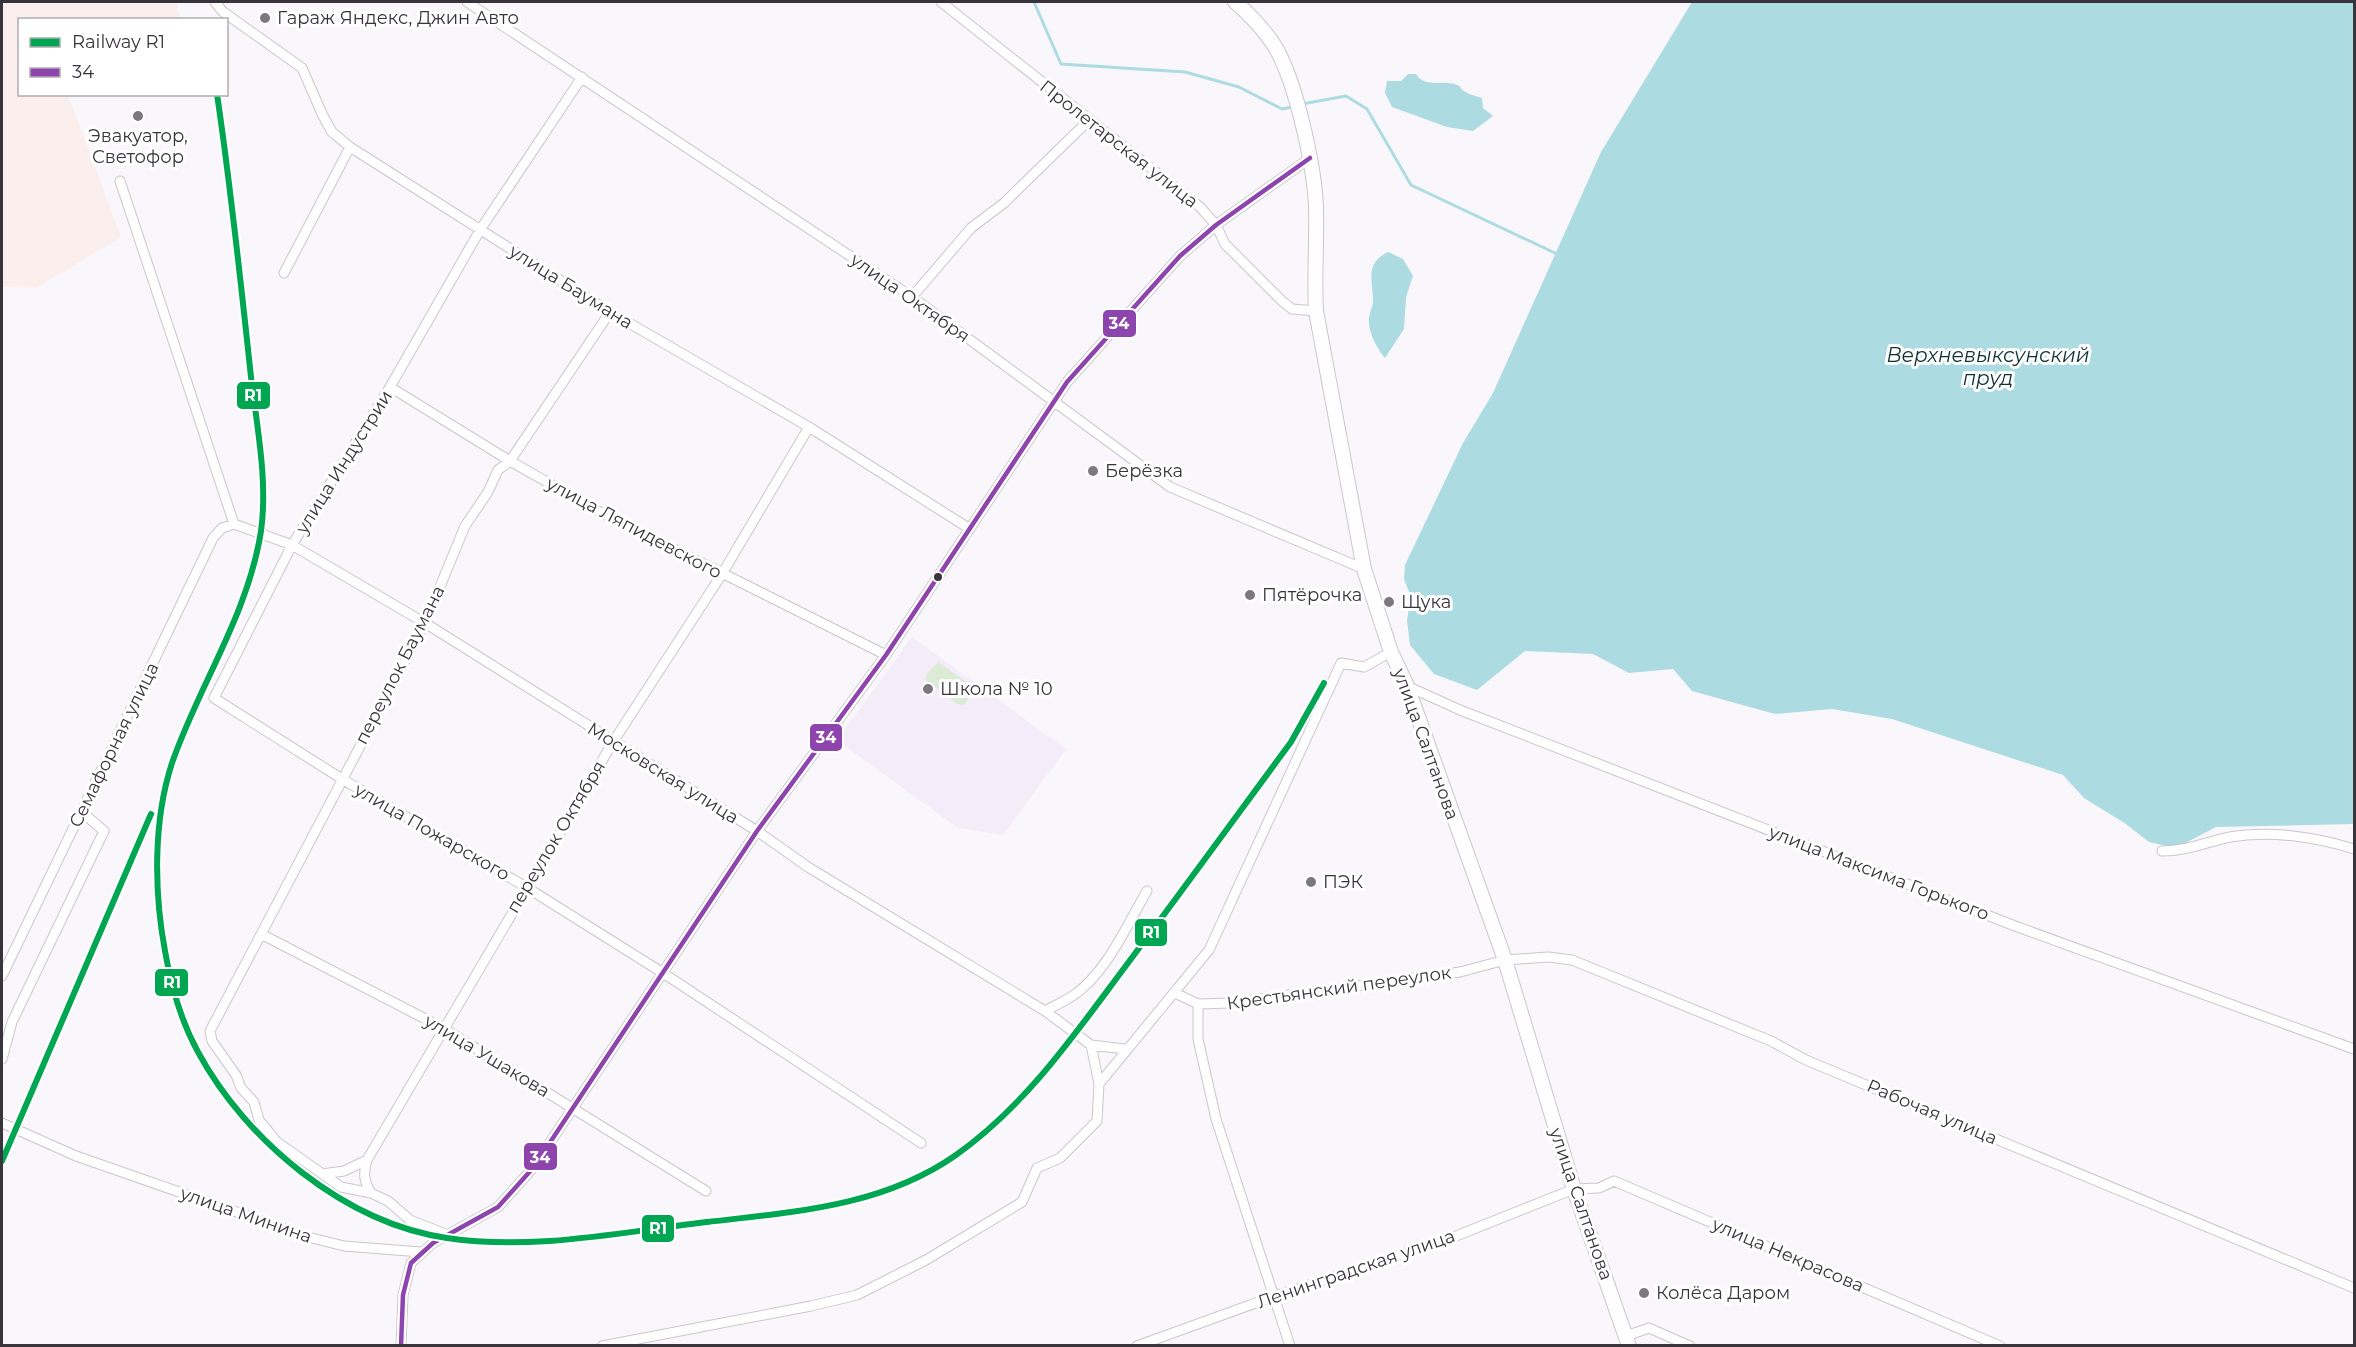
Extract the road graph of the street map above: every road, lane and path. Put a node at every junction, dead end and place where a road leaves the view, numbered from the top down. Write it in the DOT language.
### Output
graph roads {
  1 [pos="214,2"];
  2 [pos="467,2"];
  3 [pos="941,2"];
  4 [pos="1235,2"];
  5 [pos="582,77"];
  6 [pos="1089,120"];
  7 [pos="350,147"];
  8 [pos="1310,158"];
  9 [pos="120,181"];
  10 [pos="1216,225"];
  11 [pos="480,230"];
  12 [pos="284,273"];
  13 [pos="912,297"];
  14 [pos="1316,311"];
  15 [pos="610,312"];
  16 [pos="390,387"];
  17 [pos="1054,400"];
  18 [pos="809,427"];
  19 [pos="510,461"];
  20 [pos="234,524"];
  21 [pos="970,529"];
  22 [pos="292,545"];
  23 [pos="1364,569"];
  24 [pos="722,574"];
  25 [pos="425,623"];
  26 [pos="1391,652"];
  27 [pos="886,655"];
  28 [pos="1407,686"];
  29 [pos="214,698"];
  30 [pos="613,742"];
  31 [pos="342,779"];
  32 [pos="82,812"];
  33 [pos="757,831"];
  34 [pos="2355,849"];
  35 [pos="2162,850"];
  36 [pos="526,887"];
  37 [pos="1148,891"];
  38 [pos="261,934"];
  39 [pos="1505,960"];
  40 [pos="663,973"];
  41 [pos="2,976"];
  42 [pos="1174,993"];
  43 [pos="1198,1004"];
  44 [pos="1044,1011"];
  45 [pos="443,1028"];
  46 [pos="1091,1046"];
  47 [pos="1125,1049"];
  48 [pos="2355,1049"];
  49 [pos="2,1059"];
  50 [pos="1099,1084"];
  51 [pos="573,1109"];
  52 [pos="2,1123"];
  53 [pos="921,1143"];
  54 [pos="366,1160"];
  55 [pos="322,1174"];
  56 [pos="1574,1189"];
  57 [pos="706,1191"];
  58 [pos="371,1193"];
  59 [pos="448,1235"];
  60 [pos="421,1252"];
  61 [pos="2355,1288"];
  62 [pos="1275,1296"];
  63 [pos="1628,1341"];
  64 [pos="401,1346"];
  65 [pos="602,1346"];
  66 [pos="1137,1346"];
  67 [pos="1290,1346"];
  68 [pos="1690,1346"];
  69 [pos="2000,1346"];
  1 -- 7 [label="street, улица Баумана"];
  2 -- 5 [label="street, улица Октября"];
  3 -- 6 [label="street, Пролетарская улица"];
  4 -- 8 [label="main road, улица Салтанова"];
  5 -- 11 [label="street, улица Индустрии"];
  5 -- 13 [label="street, улица Октября"];
  6 -- 10 [label="street, Пролетарская улица"];
  6 -- 13 [label="street"];
  7 -- 11 [label="street, улица Баумана"];
  7 -- 12 [label="street"];
  8 -- 10 [label="street"];
  8 -- 14 [label="main road, улица Салтанова"];
  9 -- 20 [label="street"];
  10 -- 14 [label="street, Пролетарская улица"];
  10 -- 17 [label="street"];
  11 -- 15 [label="street, улица Баумана"];
  11 -- 16 [label="street, улица Индустрии"];
  13 -- 17 [label="street, улица Октября"];
  14 -- 23 [label="main road, улица Салтанова"];
  15 -- 18 [label="street, улица Баумана"];
  15 -- 19 [label="street, переулок Баумана"];
  16 -- 19 [label="street, улица Ляпидевского"];
  16 -- 22 [label="street, улица Индустрии"];
  17 -- 21 [label="street"];
  17 -- 23 [label="street, улица Октября"];
  18 -- 21 [label="street, улица Баумана"];
  18 -- 24 [label="street, переулок Октября"];
  19 -- 24 [label="street, улица Ляпидевского"];
  19 -- 25 [label="street, переулок Баумана"];
  20 -- 22 [label="street"];
  20 -- 32 [label="street, Семафорная улица"];
  21 -- 27 [label="street"];
  22 -- 25 [label="street, Московская улица"];
  22 -- 29 [label="street, улица Индустрии"];
  23 -- 26 [label="main road, улица Салтанова"];
  24 -- 27 [label="street, улица Ляпидевского"];
  24 -- 30 [label="street, переулок Октября"];
  25 -- 30 [label="street, Московская улица"];
  25 -- 31 [label="street, переулок Баумана"];
  26 -- 28 [label="main road, улица Салтанова"];
  26 -- 42 [label="street"];
  27 -- 33 [label="street"];
  28 -- 39 [label="main road, улица Салтанова"];
  28 -- 48 [label="street, улица Максима Горького"];
  29 -- 31 [label="street, улица Пожарского"];
  30 -- 33 [label="street, Московская улица"];
  30 -- 36 [label="street, переулок Октября"];
  31 -- 36 [label="street, улица Пожарского"];
  31 -- 38 [label="street, переулок Баумана"];
  32 -- 41 [label="street, Семафорная улица"];
  32 -- 49 [label="street"];
  33 -- 40 [label="street"];
  33 -- 44 [label="street, Московская улица"];
  34 -- 35 [label="street"];
  36 -- 40 [label="street, улица Пожарского"];
  36 -- 45 [label="street, переулок Октября"];
  37 -- 44 [label="street"];
  38 -- 45 [label="street, улица Ушакова"];
  38 -- 55 [label="street, переулок Баумана"];
  39 -- 43 [label="street, Крестьянский переулок"];
  39 -- 56 [label="main road, улица Салтанова"];
  39 -- 61 [label="street, Рабочая улица"];
  40 -- 51 [label="street"];
  40 -- 53 [label="street, улица Пожарского"];
  42 -- 43 [label="street, Крестьянский переулок"];
  42 -- 47 [label="street"];
  43 -- 62 [label="street"];
  44 -- 46 [label="street, Московская улица"];
  45 -- 51 [label="street, улица Ушакова"];
  45 -- 54 [label="street, переулок Октября"];
  46 -- 47 [label="street"];
  46 -- 50 [label="street"];
  47 -- 50 [label="street"];
  50 -- 65 [label="street"];
  51 -- 57 [label="street, улица Ушакова"];
  51 -- 59 [label="street"];
  52 -- 60 [label="street, улица Минина"];
  54 -- 55 [label="street"];
  54 -- 58 [label="street"];
  55 -- 58 [label="street"];
  56 -- 62 [label="street, Ленинградская улица"];
  56 -- 63 [label="main road, улица Салтанова"];
  56 -- 69 [label="street, улица Некрасова"];
  58 -- 59 [label="street"];
  59 -- 60 [label="street"];
  60 -- 64 [label="street"];
  62 -- 66 [label="street, Ленинградская улица"];
  62 -- 67 [label="street"];
  63 -- 68 [label="street"];
}
